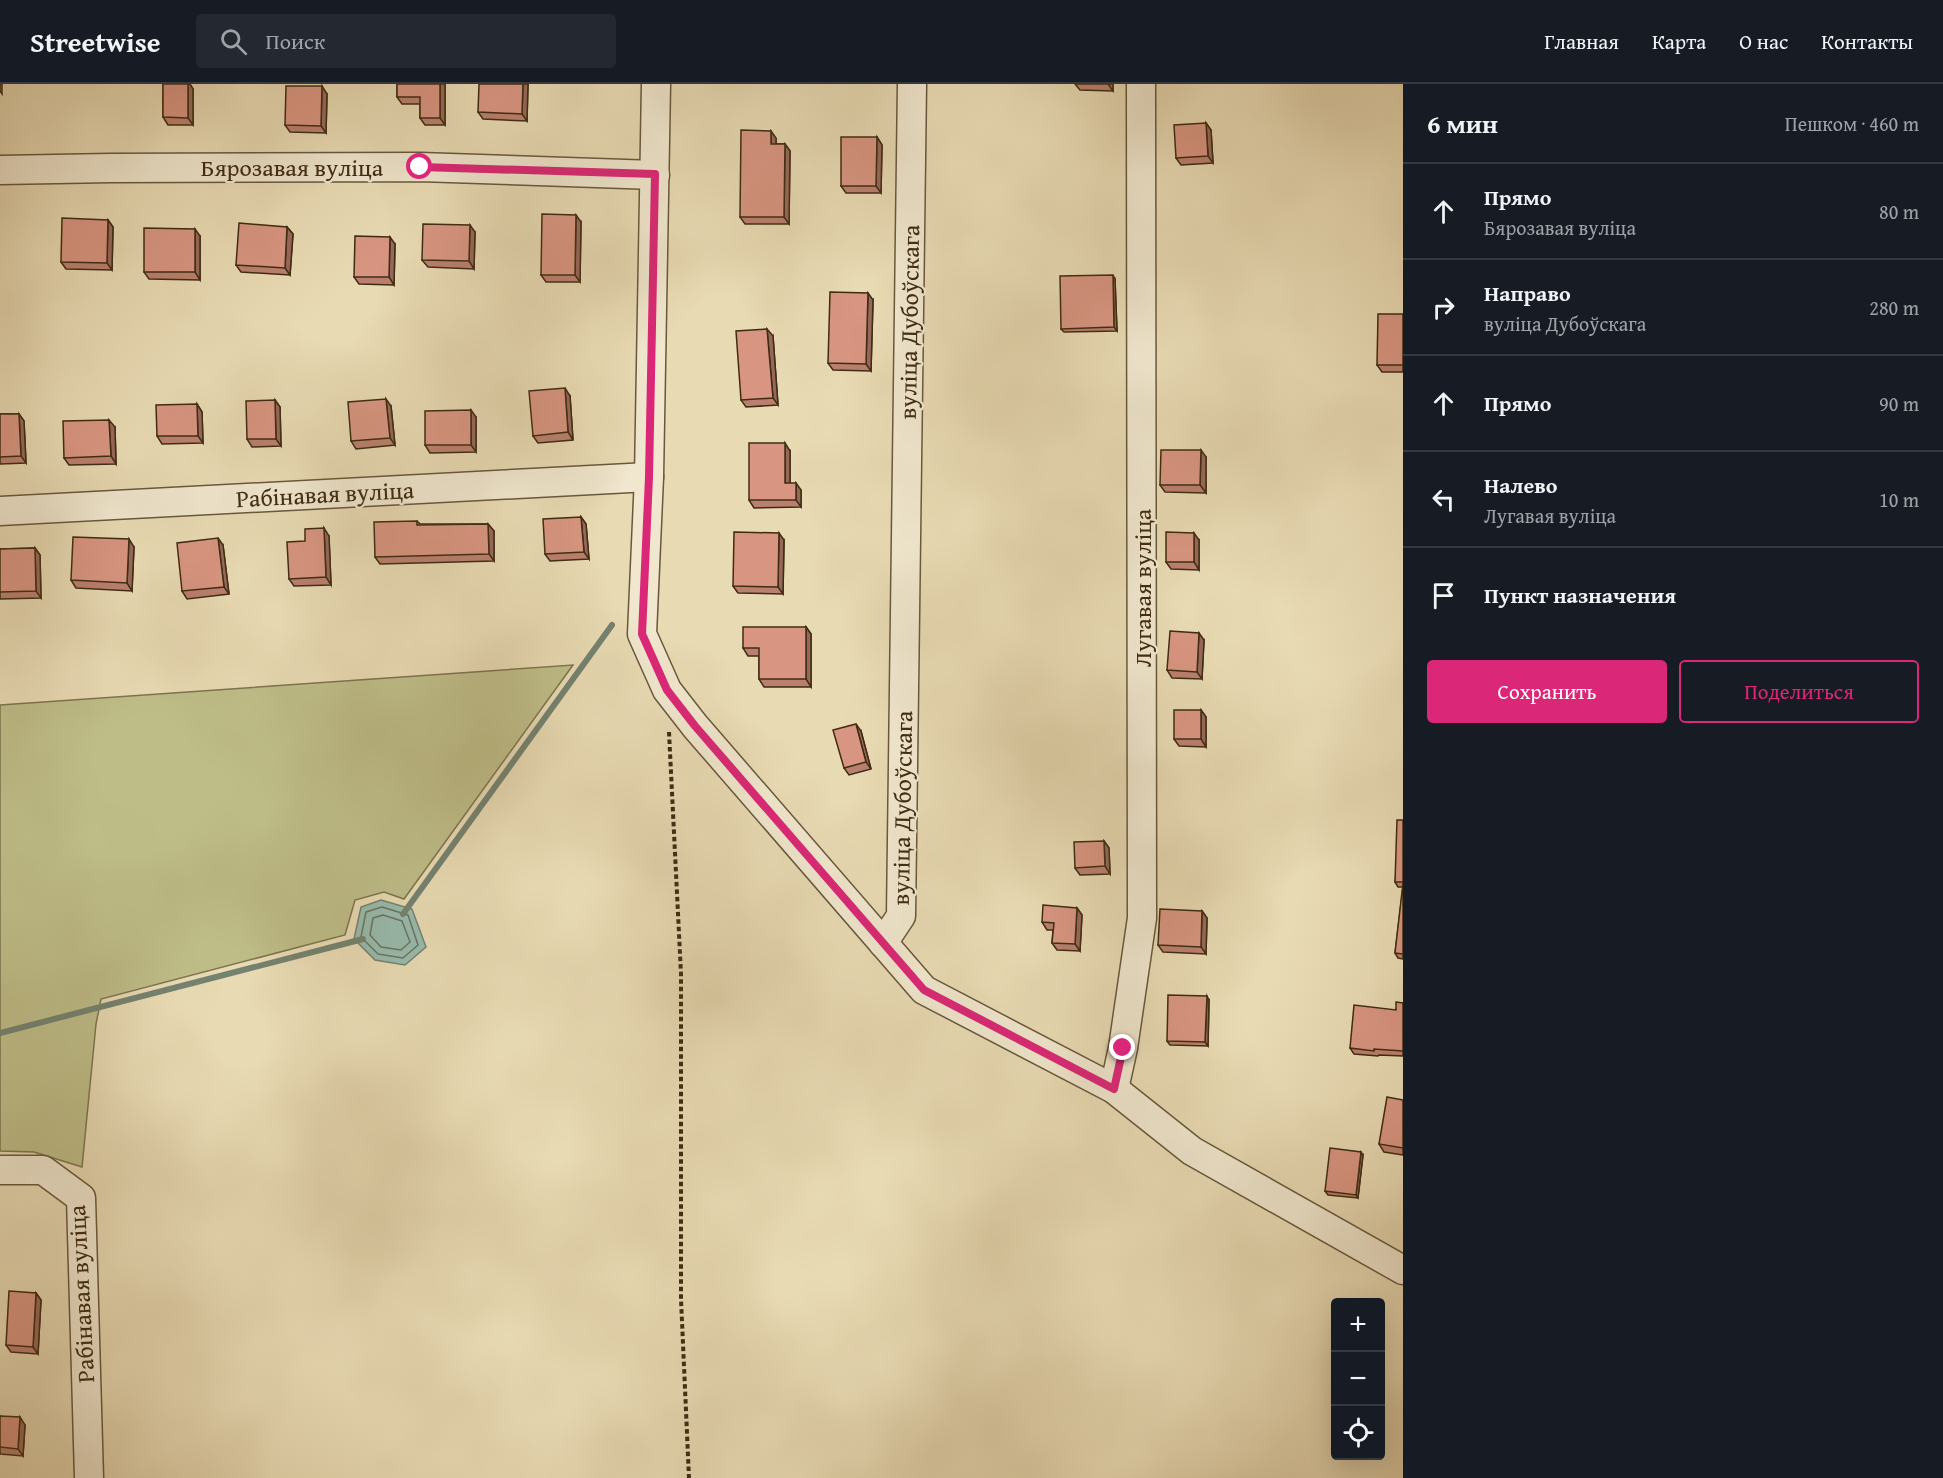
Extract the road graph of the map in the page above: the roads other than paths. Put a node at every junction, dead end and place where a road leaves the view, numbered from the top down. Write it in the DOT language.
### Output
graph roads {
  1 [pos="656,84"];
  2 [pos="912,84"];
  3 [pos="1141,84"];
  4 [pos="0,170"];
  5 [pos="655,174"];
  6 [pos="649,477"];
  7 [pos="0,511"];
  8 [pos="883,943"];
  9 [pos="1114,1089"];
  10 [pos="0,1170"];
  11 [pos="1403,1270"];
  12 [pos="89,1478"];
  1 -- 5 [label="street, вуліца Дубоўскага"];
  2 -- 8 [label="street, вуліца Дубоўскага"];
  3 -- 9 [label="street, Лугавая вуліца"];
  4 -- 5 [label="street, Бярозавая вуліца"];
  5 -- 6 [label="street, вуліца Дубоўскага"];
  6 -- 7 [label="street, Рабінавая вуліца"];
  6 -- 8 [label="street, вуліца Дубоўскага"];
  8 -- 9 [label="street"];
  9 -- 11 [label="street"];
  10 -- 12 [label="street, Рабінавая вуліца"];
}
